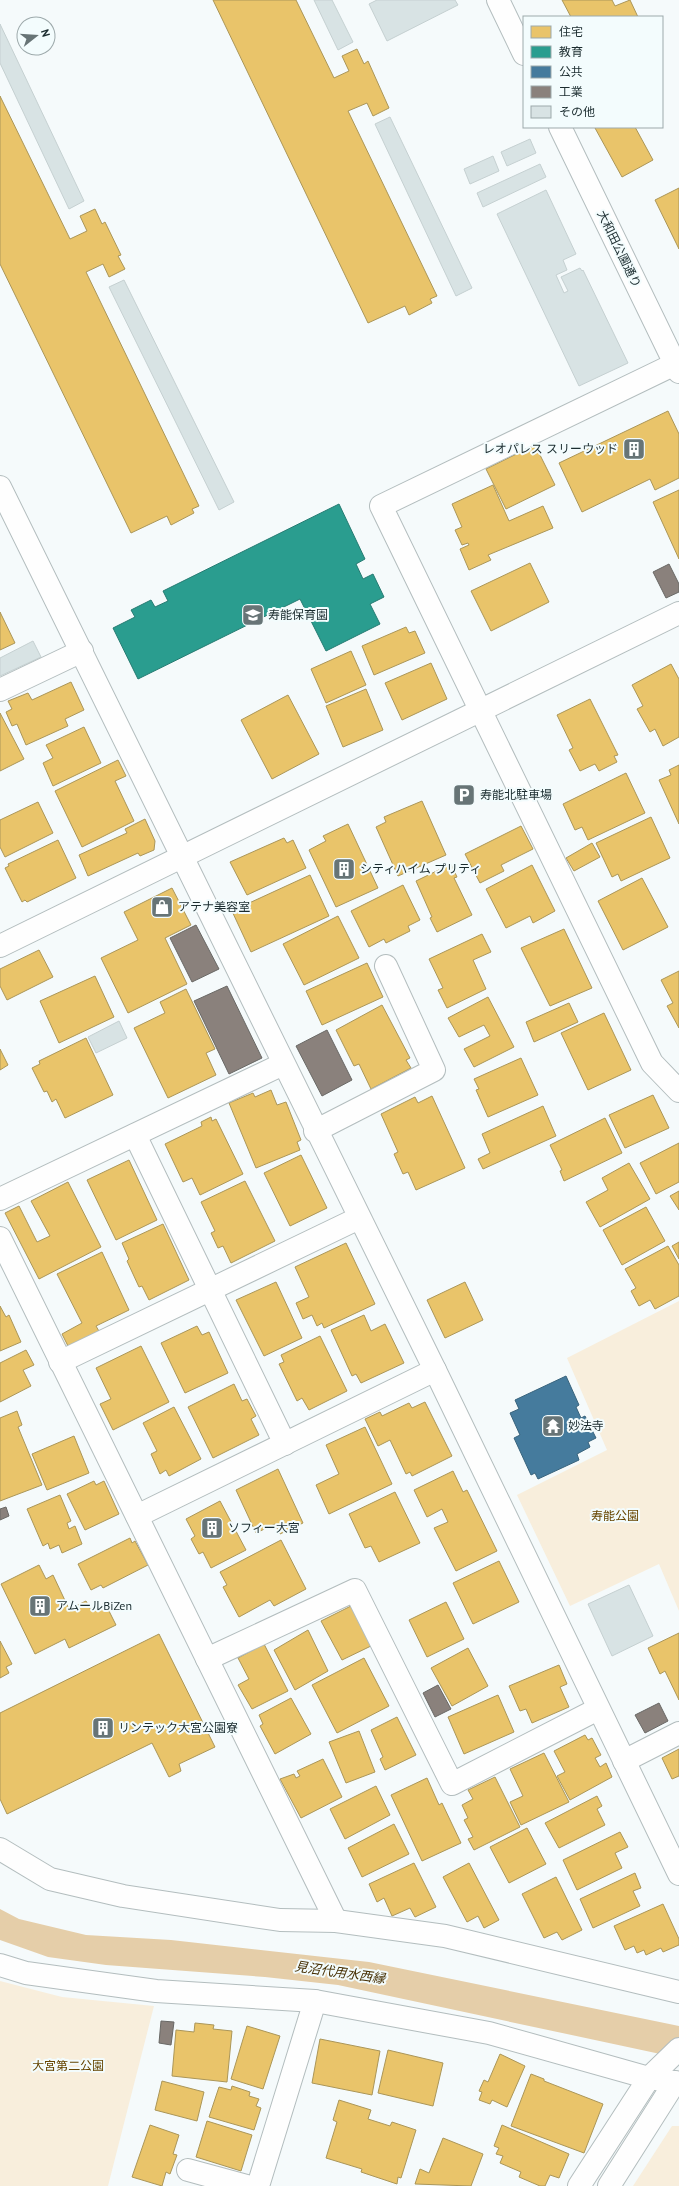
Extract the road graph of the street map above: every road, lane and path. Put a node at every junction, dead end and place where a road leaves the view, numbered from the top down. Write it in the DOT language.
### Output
graph roads {
  1 [pos="498,0"];
  2 [pos="523,52"];
  3 [pos="560,128"];
  4 [pos="677,368"];
  5 [pos="0,487"];
  6 [pos="679,613"];
  7 [pos="82,651"];
  8 [pos="0,690"];
  9 [pos="479,710"];
  10 [pos="181,857"];
  11 [pos="0,946"];
  12 [pos="386,966"];
  13 [pos="283,1064"];
  14 [pos="679,1091"];
  15 [pos="315,1131"];
  16 [pos="135,1135"];
  17 [pos="0,1199"];
  18 [pos="359,1218"];
  19 [pos="0,1238"];
  20 [pos="210,1290"];
  21 [pos="60,1362"];
  22 [pos="434,1370"];
  23 [pos="285,1444"];
  24 [pos="137,1516"];
  25 [pos="207,1659"];
  26 [pos="598,1709"];
  27 [pos="679,1733"];
  28 [pos="624,1761"];
  29 [pos="0,1849"];
  30 [pos="679,1874"];
  31 [pos="336,1921"];
  32 [pos="0,1966"];
  33 [pos="679,1992"];
  34 [pos="315,2001"];
  35 [pos="679,2049"];
  36 [pos="649,2078"];
  37 [pos="677,2082"];
  38 [pos="188,2170"];
  39 [pos="247,2186"];
  40 [pos="258,2186"];
  41 [pos="579,2186"];
  42 [pos="609,2186"];
  1 -- 2 [label="street"];
  3 -- 4 [label="street, 大和田公園通り"];
  4 -- 9 [label="street"];
  5 -- 7 [label="street"];
  6 -- 9 [label="street"];
  7 -- 8 [label="street"];
  7 -- 10 [label="street"];
  9 -- 10 [label="street"];
  9 -- 14 [label="street"];
  10 -- 11 [label="street"];
  10 -- 13 [label="street"];
  12 -- 15 [label="street"];
  13 -- 15 [label="street"];
  13 -- 16 [label="street"];
  15 -- 18 [label="street"];
  16 -- 17 [label="street"];
  16 -- 20 [label="street"];
  18 -- 20 [label="street"];
  18 -- 22 [label="street"];
  19 -- 21 [label="street"];
  20 -- 21 [label="street"];
  20 -- 23 [label="street"];
  21 -- 24 [label="street"];
  22 -- 23 [label="street"];
  22 -- 26 [label="street"];
  23 -- 24 [label="street"];
  24 -- 25 [label="street"];
  25 -- 26 [label="street"];
  25 -- 31 [label="street"];
  26 -- 28 [label="street"];
  27 -- 28 [label="street"];
  28 -- 30 [label="street"];
  29 -- 31 [label="street"];
  31 -- 33 [label="street"];
  32 -- 34 [label="street"];
  34 -- 36 [label="street"];
  34 -- 40 [label="street"];
  35 -- 36 [label="street"];
  36 -- 37 [label="street"];
  36 -- 41 [label="street"];
  37 -- 42 [label="street"];
  38 -- 39 [label="street"];
}
